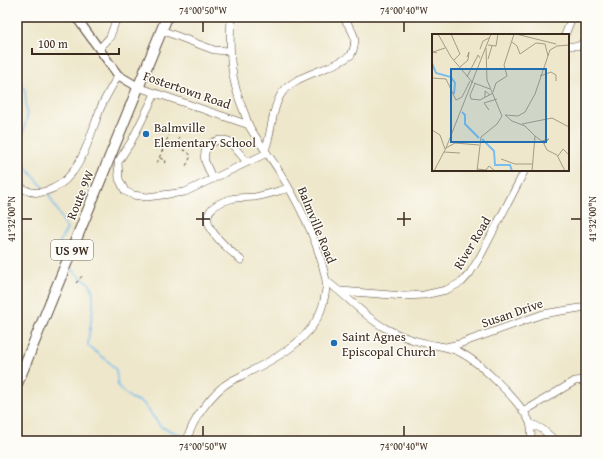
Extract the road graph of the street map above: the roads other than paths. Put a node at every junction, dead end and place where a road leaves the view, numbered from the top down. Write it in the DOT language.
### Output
graph roads {
  1 [pos="76,17"];
  2 [pos="117,17"];
  3 [pos="167,17"];
  4 [pos="231,17"];
  5 [pos="343,17"];
  6 [pos="572,17"];
  7 [pos="161,30"];
  8 [pos="565,34"];
  9 [pos="586,39"];
  10 [pos="569,46"];
  11 [pos="100,48"];
  12 [pos="230,51"];
  13 [pos="118,75"];
  14 [pos="138,87"];
  15 [pos="155,94"];
  16 [pos="249,126"];
  17 [pos="266,151"];
  18 [pos="247,162"];
  19 [pos="524,171"];
  20 [pos="213,179"];
  21 [pos="17,182"];
  22 [pos="289,188"];
  23 [pos="241,260"];
  24 [pos="326,281"];
  25 [pos="341,291"];
  26 [pos="586,307"];
  27 [pos="446,347"];
  28 [pos="585,380"];
  29 [pos="17,384"];
  30 [pos="523,412"];
  31 [pos="530,423"];
  32 [pos="187,439"];
  33 [pos="531,441"];
  34 [pos="556,441"];
  1 -- 11 [label="main road, Fostertown Road"];
  2 -- 11 [label="street"];
  3 -- 7 [label="highway, Route 9W / US 9W"];
  4 -- 12 [label="street, Balmville Road"];
  5 -- 17 [label="street"];
  6 -- 8 [label="street"];
  7 -- 12 [label="street"];
  7 -- 14 [label="highway, Route 9W / US 9W"];
  9 -- 10 [label="street"];
  11 -- 13 [label="main road, Fostertown Road"];
  12 -- 16 [label="street, Balmville Road"];
  13 -- 14 [label="main road, Fostertown Road"];
  13 -- 21 [label="street"];
  14 -- 15 [label="street, Fostertown Road"];
  14 -- 29 [label="highway, Route 9W / US 9W"];
  15 -- 16 [label="street, Fostertown Road"];
  15 -- 20 [label="street"];
  16 -- 17 [label="street, Balmville Road"];
  17 -- 18 [label="street"];
  17 -- 22 [label="street, Balmville Road"];
  18 -- 20 [label="street"];
  18 -- 20 [label="street"];
  19 -- 25 [label="street, River Road"];
  22 -- 23 [label="street"];
  22 -- 24 [label="street, Balmville Road"];
  24 -- 25 [label="street"];
  24 -- 32 [label="street, Balmville Road"];
  25 -- 27 [label="street"];
  26 -- 27 [label="street, Susan Drive"];
  27 -- 30 [label="street"];
  28 -- 30 [label="street"];
  30 -- 31 [label="street"];
  31 -- 33 [label="street"];
  31 -- 34 [label="street"];
}
